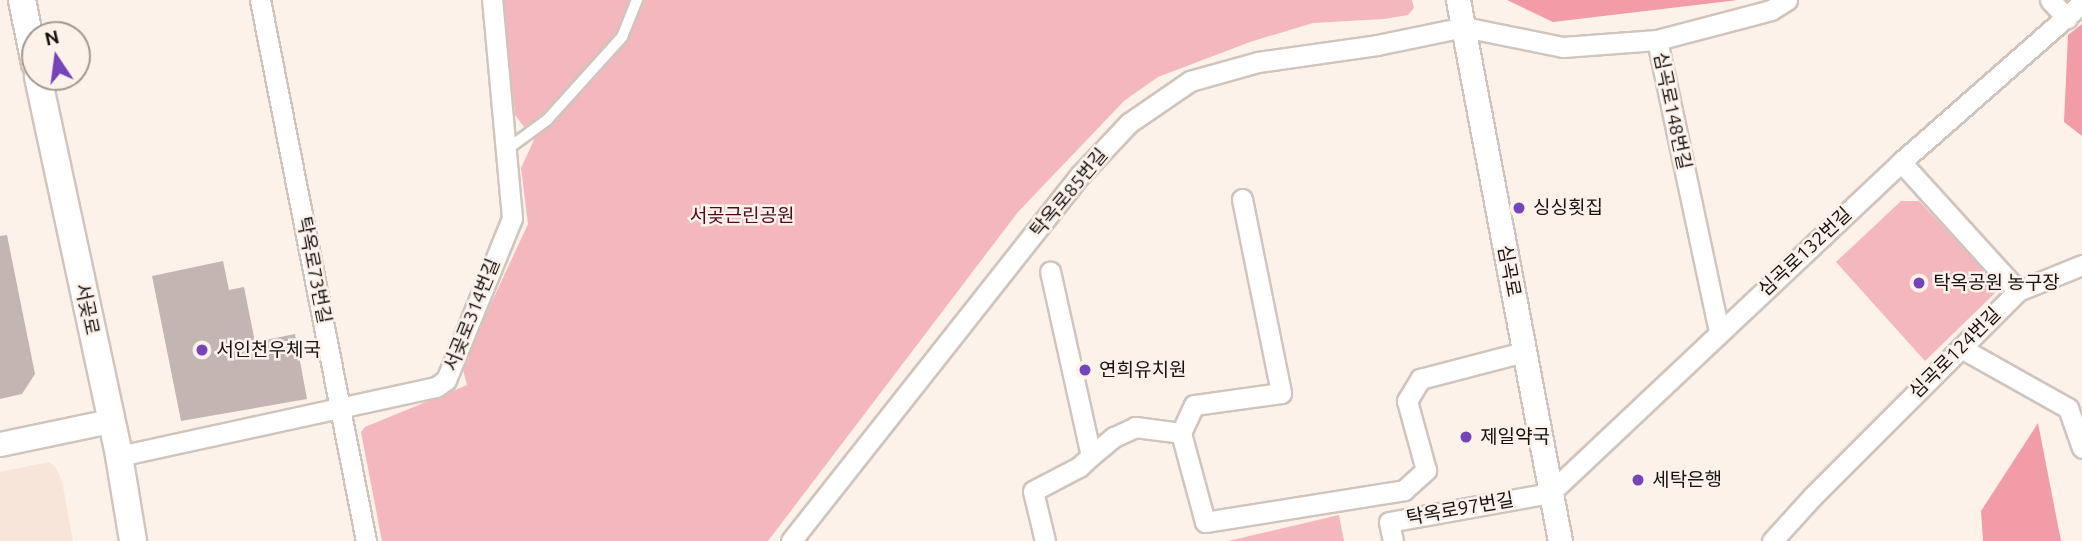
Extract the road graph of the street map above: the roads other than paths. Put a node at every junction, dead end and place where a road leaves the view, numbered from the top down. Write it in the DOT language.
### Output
graph roads {
  1 [pos="22,0"];
  2 [pos="260,0"];
  3 [pos="492,0"];
  4 [pos="637,0"];
  5 [pos="1458,0"];
  6 [pos="1787,0"];
  7 [pos="2049,0"];
  8 [pos="2082,3"];
  9 [pos="2067,18"];
  10 [pos="26,21"];
  11 [pos="1464,27"];
  12 [pos="1657,40"];
  13 [pos="41,91"];
  14 [pos="506,150"];
  15 [pos="1901,162"];
  16 [pos="1242,199"];
  17 [pos="2082,265"];
  18 [pos="1050,271"];
  19 [pos="2018,290"];
  20 [pos="1719,331"];
  21 [pos="1961,348"];
  22 [pos="1524,352"];
  23 [pos="342,409"];
  24 [pos="110,421"];
  25 [pos="1181,433"];
  26 [pos="0,444"];
  27 [pos="2082,448"];
  28 [pos="118,456"];
  29 [pos="1091,456"];
  30 [pos="1550,493"];
  31 [pos="133,541"];
  32 [pos="366,541"];
  33 [pos="791,541"];
  34 [pos="1045,541"];
  35 [pos="1393,541"];
  36 [pos="1560,541"];
  37 [pos="1772,541"];
  1 -- 10 [label="main road"];
  2 -- 23 [label="street, 탁옥로73번길"];
  3 -- 14 [label="street, 서곶로314번길"];
  4 -- 14 [label="lane"];
  5 -- 11 [label="street, 심곡로"];
  6 -- 12 [label="street"];
  7 -- 9 [label="street"];
  8 -- 9 [label="street, 심곡로132번길"];
  9 -- 15 [label="street, 심곡로132번길"];
  11 -- 12 [label="street, 심곡로148번길"];
  11 -- 22 [label="street, 심곡로"];
  11 -- 33 [label="street, 탁옥로85번길"];
  12 -- 20 [label="street, 심곡로148번길"];
  13 -- 24 [label="main road, 서곶로"];
  14 -- 23 [label="street, 서곶로314번길"];
  15 -- 19 [label="street"];
  15 -- 20 [label="street, 심곡로132번길"];
  16 -- 25 [label="street"];
  17 -- 19 [label="street"];
  18 -- 29 [label="street"];
  19 -- 21 [label="street, 심곡로124번길"];
  20 -- 30 [label="street, 심곡로132번길"];
  21 -- 27 [label="street"];
  21 -- 37 [label="street, 심곡로124번길"];
  22 -- 25 [label="street"];
  22 -- 30 [label="street, 심곡로"];
  23 -- 28 [label="street, 서곶로314번길"];
  23 -- 32 [label="street, 탁옥로73번길"];
  24 -- 26 [label="street"];
  24 -- 28 [label="main road, 서곶로"];
  25 -- 29 [label="street"];
  28 -- 31 [label="main road, 서곶로"];
  29 -- 34 [label="street"];
  30 -- 35 [label="street, 탁옥로97번길"];
  30 -- 36 [label="street, 심곡로"];
}
